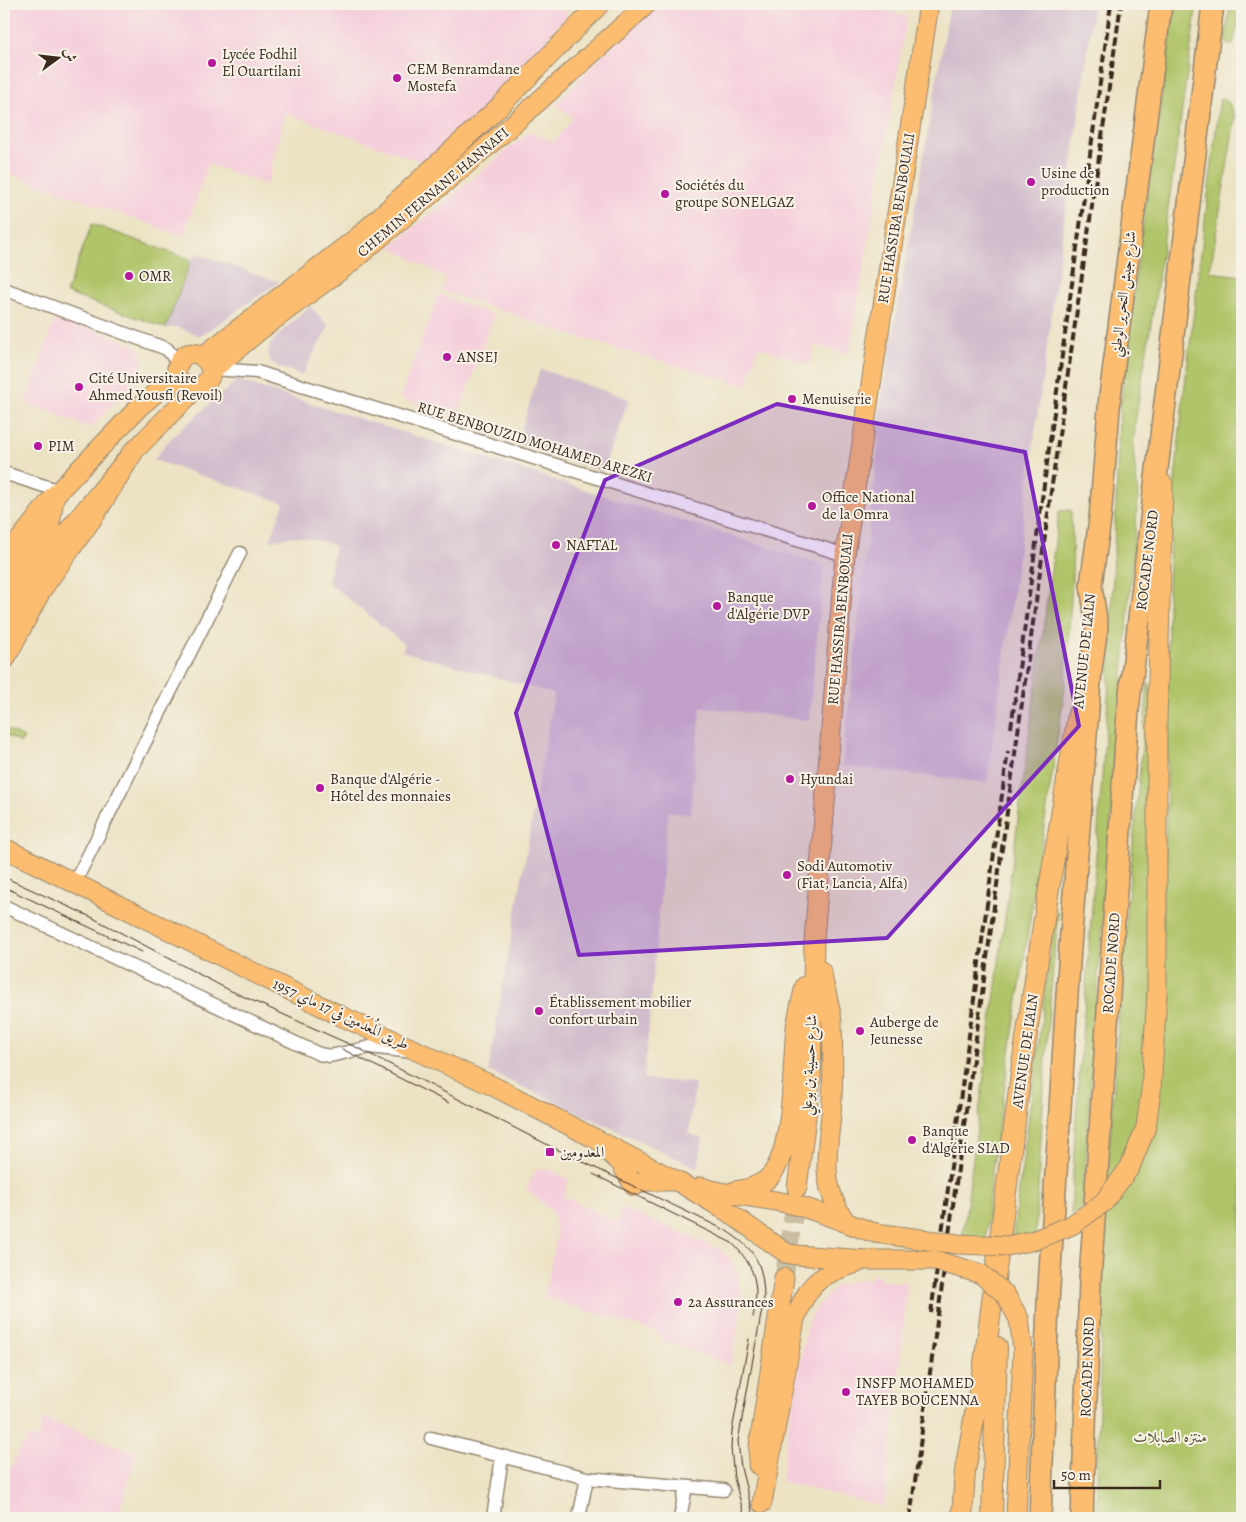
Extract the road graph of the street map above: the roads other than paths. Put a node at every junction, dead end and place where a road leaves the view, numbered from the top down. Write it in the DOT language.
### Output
graph roads {
  1 [pos="600,4"];
  2 [pos="647,4"];
  3 [pos="929,4"];
  4 [pos="1160,4"];
  5 [pos="1212,4"];
  6 [pos="4,288"];
  7 [pos="209,365"];
  8 [pos="178,369"];
  9 [pos="196,388"];
  10 [pos="1165,410"];
  11 [pos="133,452"];
  12 [pos="4,472"];
  13 [pos="57,494"];
  14 [pos="240,553"];
  15 [pos="48,555"];
  16 [pos="844,555"];
  17 [pos="4,561"];
  18 [pos="1091,585"];
  19 [pos="4,591"];
  20 [pos="4,629"];
  21 [pos="4,660"];
  22 [pos="4,848"];
  23 [pos="74,884"];
  24 [pos="4,906"];
  25 [pos="814,941"];
  26 [pos="428,1056"];
  27 [pos="677,1181"];
  28 [pos="797,1188"];
  29 [pos="723,1193"];
  30 [pos="845,1222"];
  31 [pos="865,1260"];
  32 [pos="998,1263"];
  33 [pos="784,1278"];
  34 [pos="431,1438"];
  35 [pos="502,1457"];
  36 [pos="587,1478"];
  37 [pos="686,1487"];
  38 [pos="724,1490"];
  39 [pos="761,1511"];
  40 [pos="493,1518"];
  41 [pos="579,1518"];
  42 [pos="680,1518"];
  43 [pos="962,1518"];
  44 [pos="992,1518"];
  45 [pos="1016,1518"];
  46 [pos="1040,1518"];
  47 [pos="1082,1518"];
  1 -- 7 [label="main road, CHEMIN FERNANE HANNAFI"];
  2 -- 7 [label="main road, CHEMIN FERNANE HANNAFI"];
  3 -- 16 [label="main road, RUE HASSIBA BENBOUALI"];
  4 -- 18 [label="highway, شارع جيش التحرير الوطني"];
  5 -- 10 [label="highway"];
  6 -- 8 [label="street"];
  7 -- 8 [label="main road"];
  7 -- 9 [label="main road"];
  7 -- 16 [label="street, RUE BENBOUZID MOHAMED AREZKI"];
  8 -- 9 [label="main road"];
  8 -- 13 [label="main road"];
  9 -- 11 [label="main road"];
  10 -- 30 [label="main road, bridge"];
  10 -- 47 [label="highway, ROCADE NORD"];
  11 -- 15 [label="main road"];
  11 -- 21 [label="highway"];
  12 -- 13 [label="street"];
  13 -- 17 [label="highway"];
  13 -- 19 [label="highway"];
  14 -- 23 [label="street"];
  15 -- 20 [label="highway"];
  16 -- 25 [label="main road, RUE HASSIBA BENBOUALI"];
  18 -- 32 [label="highway, AVENUE DE L'ALN"];
  18 -- 46 [label="highway"];
  22 -- 23 [label="main road, طريق المُعدَمين في 17 ماي 1957"];
  23 -- 26 [label="main road, طريق المُعدَمين في 17 ماي 1957"];
  24 -- 26 [label="street"];
  25 -- 28 [label="main road, شارع حسيبة بن بوعلي"];
  25 -- 29 [label="main road"];
  25 -- 30 [label="main road"];
  26 -- 27 [label="main road, طريق المُعدَمين في 17 ماي 1957"];
  27 -- 29 [label="main road"];
  27 -- 31 [label="main road"];
  29 -- 30 [label="main road"];
  31 -- 39 [label="main road"];
  31 -- 45 [label="main road, bridge"];
  32 -- 43 [label="highway, AVENUE DE L'ALN"];
  32 -- 44 [label="highway"];
  33 -- 39 [label="main road"];
  34 -- 35 [label="street"];
  35 -- 36 [label="street"];
  35 -- 40 [label="street"];
  36 -- 37 [label="street"];
  36 -- 41 [label="street"];
  37 -- 38 [label="street"];
  37 -- 42 [label="street"];
}
